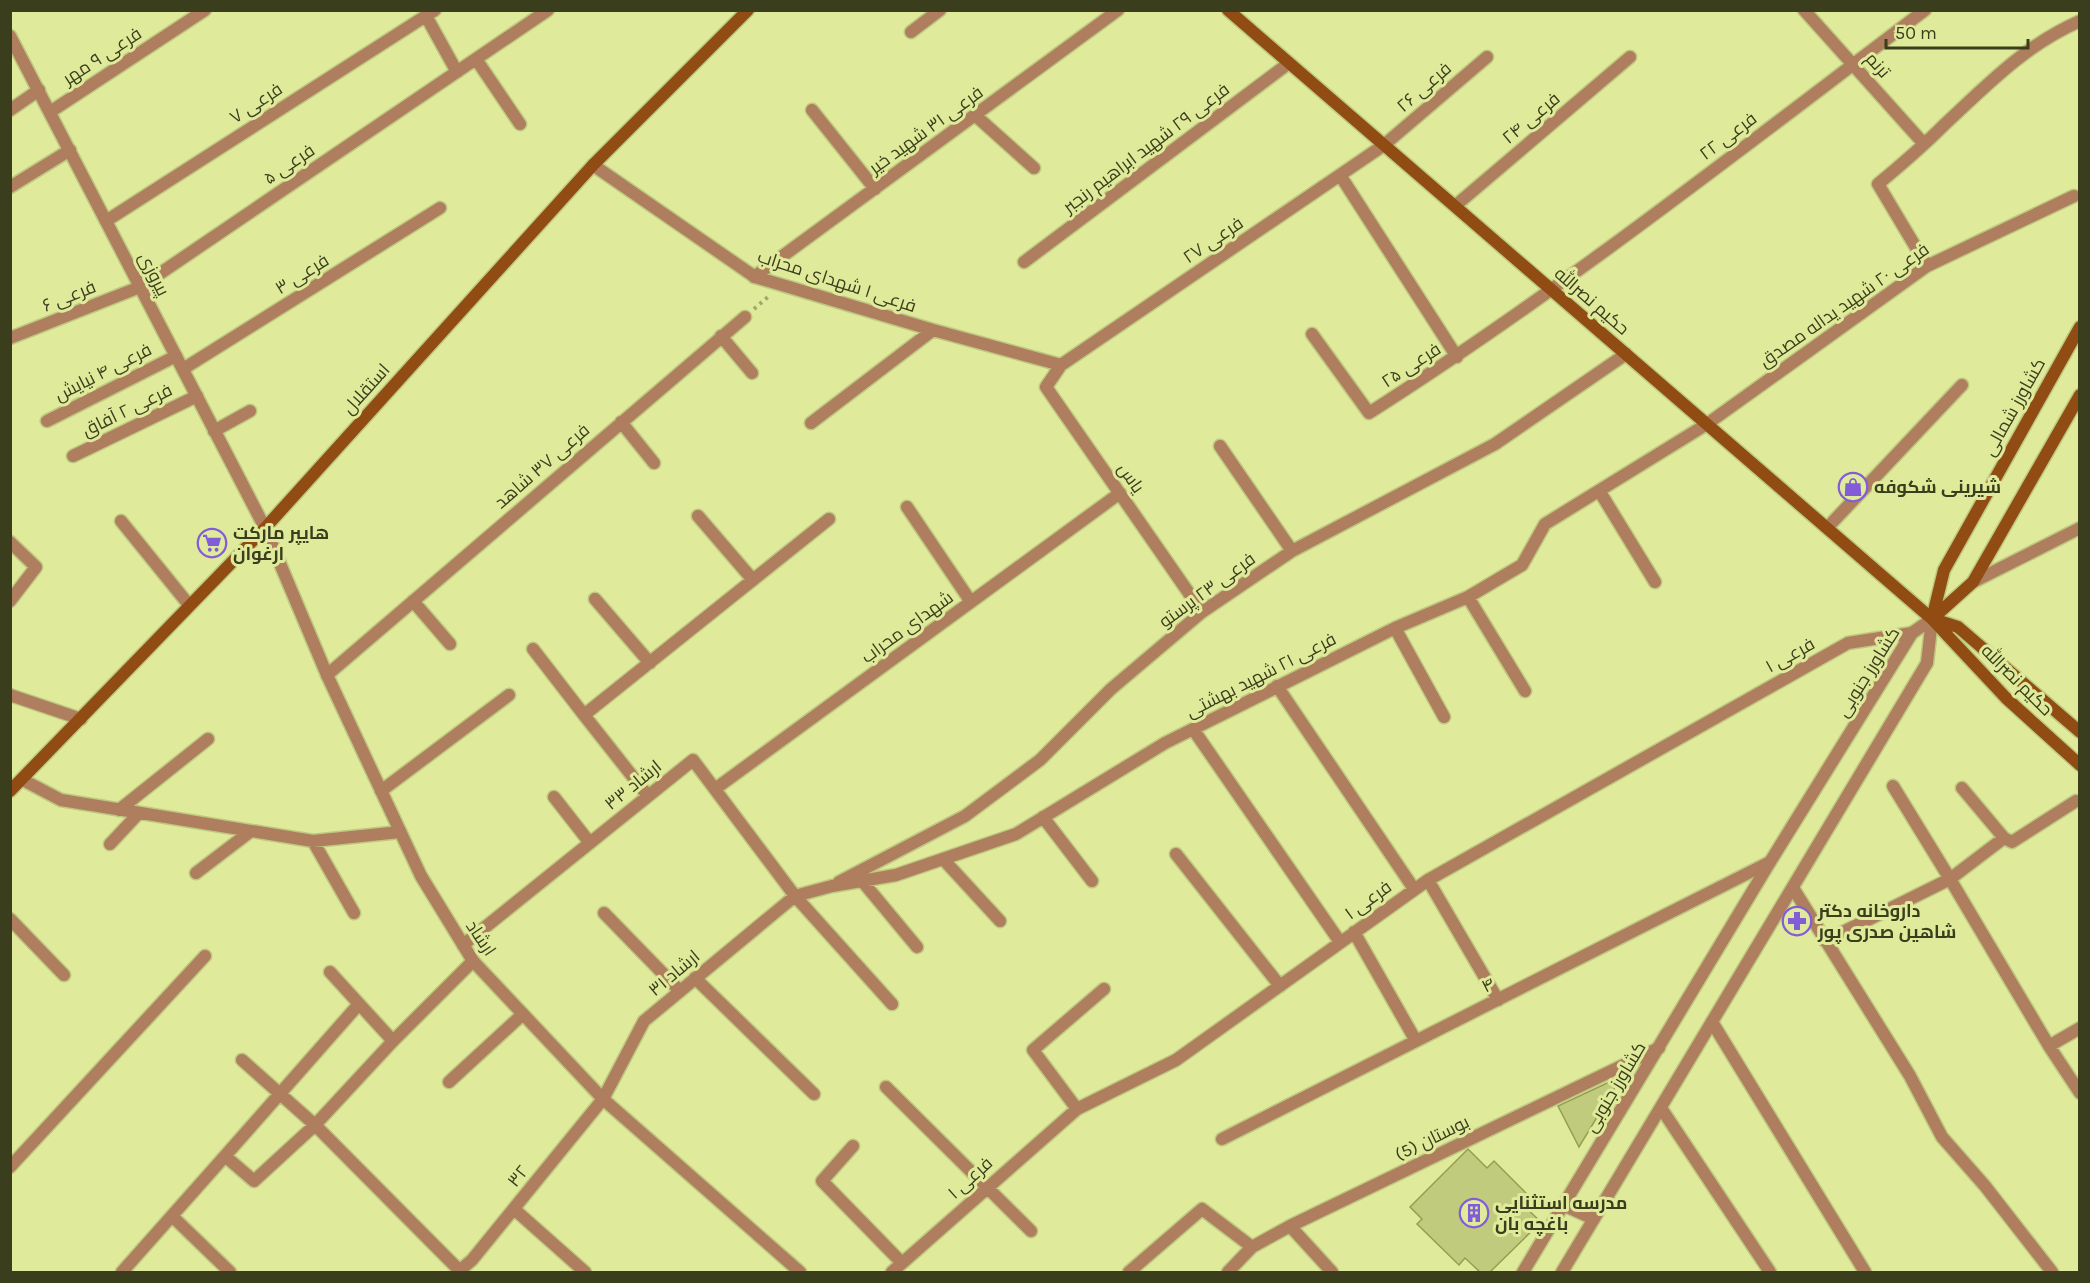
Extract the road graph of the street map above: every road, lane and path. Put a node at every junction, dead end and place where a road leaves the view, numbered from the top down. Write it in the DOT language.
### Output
graph roads {
  1 [pos="205,10"];
  2 [pos="548,10"];
  3 [pos="748,10"];
  4 [pos="940,10"];
  5 [pos="1118,10"];
  6 [pos="1228,10"];
  7 [pos="1804,10"];
  8 [pos="1925,10"];
  9 [pos="430,13"];
  10 [pos="2079,21"];
  11 [pos="911,32"];
  12 [pos="10,36"];
  13 [pos="1487,57"];
  14 [pos="1630,57"];
  15 [pos="476,59"];
  16 [pos="1289,63"];
  17 [pos="1853,65"];
  18 [pos="457,72"];
  19 [pos="39,90"];
  20 [pos="10,110"];
  21 [pos="812,110"];
  22 [pos="50,112"];
  23 [pos="976,116"];
  24 [pos="520,124"];
  25 [pos="1924,144"];
  26 [pos="1384,145"];
  27 [pos="70,150"];
  28 [pos="593,165"];
  29 [pos="1034,168"];
  30 [pos="1340,176"];
  31 [pos="10,188"];
  32 [pos="875,189"];
  33 [pos="2074,196"];
  34 [pos="1455,206"];
  35 [pos="440,208"];
  36 [pos="106,221"];
  37 [pos="1024,262"];
  38 [pos="1927,266"];
  39 [pos="754,277"];
  40 [pos="781,285"];
  41 [pos="140,287"];
  42 [pos="1552,290"];
  43 [pos="745,317"];
  44 [pos="2079,327"];
  45 [pos="933,330"];
  46 [pos="1312,334"];
  47 [pos="721,336"];
  48 [pos="10,338"];
  49 [pos="1626,354"];
  50 [pos="176,356"];
  51 [pos="1457,357"];
  52 [pos="1061,365"];
  53 [pos="183,369"];
  54 [pos="752,373"];
  55 [pos="1962,385"];
  56 [pos="2079,395"];
  57 [pos="196,396"];
  58 [pos="250,411"];
  59 [pos="47,421"];
  60 [pos="621,422"];
  61 [pos="811,423"];
  62 [pos="1707,424"];
  63 [pos="214,431"];
  64 [pos="1220,446"];
  65 [pos="73,456"];
  66 [pos="654,463"];
  67 [pos="1600,492"];
  68 [pos="1120,493"];
  69 [pos="907,507"];
  70 [pos="698,516"];
  71 [pos="829,519"];
  72 [pos="121,521"];
  73 [pos="265,528"];
  74 [pos="1827,528"];
  75 [pos="2079,528"];
  76 [pos="10,542"];
  77 [pos="1292,551"];
  78 [pos="753,580"];
  79 [pos="1655,582"];
  80 [pos="1973,582"];
  81 [pos="1468,597"];
  82 [pos="595,599"];
  83 [pos="10,601"];
  84 [pos="413,601"];
  85 [pos="971,602"];
  86 [pos="189,605"];
  87 [pos="1202,612"];
  88 [pos="1932,619"];
  89 [pos="1395,628"];
  90 [pos="1912,633"];
  91 [pos="450,644"];
  92 [pos="533,649"];
  93 [pos="650,663"];
  94 [pos="327,675"];
  95 [pos="1278,686"];
  96 [pos="1526,691"];
  97 [pos="10,695"];
  98 [pos="508,695"];
  99 [pos="584,715"];
  100 [pos="1444,717"];
  101 [pos="81,718"];
  102 [pos="1193,729"];
  103 [pos="2079,732"];
  104 [pos="208,739"];
  105 [pos="2079,765"];
  106 [pos="23,780"];
  107 [pos="1893,786"];
  108 [pos="1962,788"];
  109 [pos="715,789"];
  110 [pos="10,791"];
  111 [pos="381,791"];
  112 [pos="554,796"];
  113 [pos="648,796"];
  114 [pos="2076,801"];
  115 [pos="119,810"];
  116 [pos="139,813"];
  117 [pos="1043,817"];
  118 [pos="250,831"];
  119 [pos="400,832"];
  120 [pos="2004,838"];
  121 [pos="314,841"];
  122 [pos="590,843"];
  123 [pos="110,844"];
  124 [pos="1176,854"];
  125 [pos="943,859"];
  126 [pos="1770,862"];
  127 [pos="196,873"];
  128 [pos="859,877"];
  129 [pos="1950,879"];
  130 [pos="1428,880"];
  131 [pos="1092,881"];
  132 [pos="1793,888"];
  133 [pos="1414,889"];
  134 [pos="795,896"];
  135 [pos="354,913"];
  136 [pos="604,914"];
  137 [pos="10,919"];
  138 [pos="1000,921"];
  139 [pos="1354,932"];
  140 [pos="1825,941"];
  141 [pos="1340,942"];
  142 [pos="463,945"];
  143 [pos="917,947"];
  144 [pos="206,956"];
  145 [pos="473,961"];
  146 [pos="330,972"];
  147 [pos="64,975"];
  148 [pos="695,978"];
  149 [pos="1280,986"];
  150 [pos="1104,989"];
  151 [pos="680,991"];
  152 [pos="1498,1000"];
  153 [pos="359,1004"];
  154 [pos="892,1004"];
  155 [pos="523,1014"];
  156 [pos="1712,1022"];
  157 [pos="2079,1028"];
  158 [pos="393,1041"];
  159 [pos="1416,1041"];
  160 [pos="2049,1046"];
  161 [pos="1659,1048"];
  162 [pos="242,1060"];
  163 [pos="449,1082"];
  164 [pos="886,1087"];
  165 [pos="2079,1093"];
  166 [pos="814,1094"];
  167 [pos="280,1095"];
  168 [pos="603,1099"];
  169 [pos="1660,1108"];
  170 [pos="1077,1109"];
  171 [pos="315,1125"];
  172 [pos="1222,1139"];
  173 [pos="854,1146"];
  174 [pos="225,1156"];
  175 [pos="10,1167"];
  176 [pos="987,1186"];
  177 [pos="1563,1206"];
  178 [pos="514,1209"];
  179 [pos="172,1216"];
  180 [pos="1594,1220"];
  181 [pos="1290,1226"];
  182 [pos="1031,1231"];
  183 [pos="1252,1247"];
  184 [pos="902,1263"];
  185 [pos="122,1272"];
  186 [pos="230,1272"];
  187 [pos="459,1272"];
  188 [pos="585,1272"];
  189 [pos="800,1272"];
  190 [pos="892,1272"];
  191 [pos="1129,1272"];
  192 [pos="1228,1272"];
  193 [pos="1332,1272"];
  194 [pos="1523,1272"];
  195 [pos="1562,1272"];
  196 [pos="1770,1272"];
  197 [pos="1865,1272"];
  198 [pos="2052,1272"];
  1 -- 22 [label="street, فرعی ۹ مهر"];
  2 -- 15 [label="street, فرعی ۵"];
  3 -- 28 [label="main road, استقلال"];
  4 -- 11 [label="street"];
  5 -- 23 [label="street, فرعی ۳۱ شهید خیر"];
  6 -- 16 [label="main road, حکیم نصرالله"];
  7 -- 17 [label="street, ترنم"];
  8 -- 17 [label="street, فرعی ۲۲"];
  9 -- 18 [label="street"];
  9 -- 36 [label="street, فرعی ۷"];
  10 -- 25 [label="street"];
  12 -- 19 [label="street, پیروزی"];
  13 -- 26 [label="street, فرعی ۲۶"];
  14 -- 34 [label="street, فرعی ۲۴"];
  15 -- 18 [label="street, فرعی ۵"];
  15 -- 24 [label="street"];
  16 -- 26 [label="main road, حکیم نصرالله"];
  16 -- 37 [label="street, فرعی ۲۹ شهید ابراهیم رنجبر"];
  17 -- 25 [label="street, ترنم"];
  17 -- 42 [label="street, فرعی ۲۲"];
  18 -- 41 [label="street, فرعی ۵"];
  19 -- 20 [label="street"];
  19 -- 22 [label="street, پیروزی"];
  21 -- 32 [label="street"];
  22 -- 27 [label="street, پیروزی"];
  23 -- 29 [label="street"];
  23 -- 32 [label="street, فرعی ۳۱ شهید خیر"];
  25 -- 38 [label="street"];
  26 -- 30 [label="street, فرعی ۲۷"];
  26 -- 34 [label="main road, حکیم نصرالله"];
  27 -- 31 [label="street"];
  27 -- 36 [label="street, پیروزی"];
  28 -- 39 [label="street, فرعی ۱ شهدای محراب"];
  28 -- 73 [label="main road, استقلال"];
  30 -- 51 [label="street"];
  30 -- 52 [label="street, فرعی ۲۷"];
  32 -- 39 [label="street, فرعی ۳۱ شهید خیر"];
  33 -- 38 [label="street, فرعی ۲۰ شهید یداله مصدق"];
  34 -- 42 [label="main road, حکیم نصرالله"];
  35 -- 53 [label="street, فرعی ۳"];
  36 -- 41 [label="street, پیروزی"];
  38 -- 62 [label="street, فرعی ۲۰ شهید یداله مصدق"];
  39 -- 40 [label="street, فرعی ۱ شهدای محراب"];
  40 -- 43 [label="path"];
  40 -- 45 [label="street, فرعی ۱ شهدای محراب"];
  41 -- 48 [label="street, فرعی ۶"];
  41 -- 50 [label="street, پیروزی"];
  42 -- 49 [label="main road, حکیم نصرالله"];
  42 -- 51 [label="street, فرعی ۲۵"];
  43 -- 47 [label="street, فرعی ۳۷ شاهد"];
  44 -- 88 [label="main road, کشاورز شمالی"];
  45 -- 52 [label="street, فرعی ۱ شهدای محراب"];
  45 -- 61 [label="street"];
  46 -- 51 [label="street, فرعی ۲۵"];
  47 -- 54 [label="street"];
  47 -- 60 [label="street, فرعی ۳۷ شاهد"];
  49 -- 62 [label="main road, حکیم نصرالله"];
  49 -- 77 [label="street, فرعی ۲۳ پرستو"];
  50 -- 53 [label="street, پیروزی"];
  50 -- 59 [label="street, فرعی ۴ نیایش"];
  52 -- 68 [label="street, یاس"];
  53 -- 57 [label="street, پیروزی"];
  55 -- 74 [label="street"];
  56 -- 80 [label="main road"];
  57 -- 63 [label="street, پیروزی"];
  57 -- 65 [label="street, فرعی ۲ آفاق"];
  58 -- 63 [label="street"];
  60 -- 66 [label="street"];
  60 -- 84 [label="street, فرعی ۳۷ شاهد"];
  62 -- 67 [label="street, فرعی ۲۱ شهید بهشتی"];
  62 -- 74 [label="main road, حکیم نصرالله"];
  63 -- 73 [label="street, پیروزی"];
  64 -- 77 [label="street"];
  67 -- 79 [label="street"];
  67 -- 81 [label="street, فرعی ۲۱ شهید بهشتی"];
  68 -- 85 [label="street, شهدای محراب"];
  68 -- 87 [label="street, یاس"];
  69 -- 85 [label="street"];
  70 -- 78 [label="street"];
  71 -- 78 [label="street"];
  72 -- 86 [label="street"];
  73 -- 86 [label="main road, استقلال"];
  73 -- 94 [label="street, ارشاد"];
  74 -- 88 [label="main road, حکیم نصرالله"];
  75 -- 80 [label="street"];
  76 -- 83 [label="street"];
  77 -- 87 [label="street, فرعی ۲۳ پرستو"];
  78 -- 93 [label="street"];
  80 -- 88 [label="main road"];
  81 -- 89 [label="street, فرعی ۲۱ شهید بهشتی"];
  81 -- 96 [label="street"];
  82 -- 93 [label="street"];
  84 -- 91 [label="street"];
  84 -- 94 [label="street, فرعی ۳۷ شاهد"];
  85 -- 109 [label="street, شهدای محراب"];
  86 -- 101 [label="main road, استقلال"];
  87 -- 128 [label="street, فرعی ۲۳ پرستو"];
  88 -- 90 [label="street, کشاورز جنوبی"];
  88 -- 103 [label="main road, حکیم نصرالله"];
  88 -- 105 [label="main road, حکیم نصرالله"];
  88 -- 132 [label="street, کشاورز جنوبی"];
  89 -- 95 [label="street, فرعی ۲۱ شهید بهشتی"];
  89 -- 100 [label="street"];
  90 -- 126 [label="street, کشاورز جنوبی"];
  90 -- 130 [label="street, فرعی ۱"];
  92 -- 99 [label="street"];
  93 -- 99 [label="street"];
  94 -- 111 [label="street, ارشاد"];
  95 -- 102 [label="street, فرعی ۲۱ شهید بهشتی"];
  95 -- 133 [label="street"];
  97 -- 101 [label="street"];
  98 -- 111 [label="street"];
  99 -- 113 [label="street"];
  101 -- 106 [label="main road, استقلال"];
  102 -- 117 [label="street, فرعی ۲۱ شهید بهشتی"];
  102 -- 141 [label="street"];
  104 -- 115 [label="street"];
  106 -- 110 [label="main road, استقلال"];
  106 -- 115 [label="street"];
  107 -- 129 [label="street"];
  108 -- 120 [label="street"];
  109 -- 113 [label="street, ارشاد ۳۳"];
  109 -- 134 [label="street, ارشاد ۳۳"];
  111 -- 119 [label="street, ارشاد"];
  112 -- 122 [label="street"];
  113 -- 122 [label="street, ارشاد ۳۳"];
  114 -- 120 [label="street"];
  115 -- 116 [label="street"];
  116 -- 118 [label="street"];
  116 -- 123 [label="street"];
  117 -- 125 [label="street, فرعی ۲۱ شهید بهشتی"];
  117 -- 131 [label="street"];
  118 -- 121 [label="street"];
  118 -- 127 [label="street"];
  119 -- 121 [label="street"];
  119 -- 142 [label="street, ارشاد"];
  120 -- 129 [label="street"];
  121 -- 135 [label="street"];
  122 -- 142 [label="street, ارشاد ۳۳"];
  124 -- 149 [label="street"];
  125 -- 128 [label="street, فرعی ۲۱ شهید بهشتی"];
  125 -- 138 [label="street"];
  126 -- 152 [label="street, ۴"];
  126 -- 161 [label="street, کشاورز جنوبی"];
  128 -- 134 [label="street, فرعی ۲۱ شهید بهشتی"];
  128 -- 143 [label="street"];
  129 -- 140 [label="street"];
  129 -- 160 [label="street"];
  130 -- 133 [label="street, فرعی ۱"];
  130 -- 152 [label="street"];
  132 -- 140 [label="street"];
  132 -- 156 [label="street, کشاورز جنوبی"];
  133 -- 139 [label="street, فرعی ۱"];
  134 -- 148 [label="street, ارشاد ۳۱"];
  134 -- 154 [label="street, ارشاد ۳۳"];
  136 -- 151 [label="street"];
  137 -- 147 [label="street"];
  139 -- 141 [label="street, فرعی ۱"];
  139 -- 159 [label="street"];
  140 -- 198 [label="street"];
  141 -- 149 [label="street, فرعی ۱"];
  142 -- 145 [label="street, ارشاد"];
  144 -- 175 [label="street"];
  145 -- 155 [label="street, ارشاد"];
  145 -- 158 [label="street"];
  146 -- 153 [label="street"];
  148 -- 151 [label="street, ارشاد ۳۱"];
  148 -- 166 [label="street"];
  149 -- 170 [label="street, فرعی ۱"];
  150 -- 170 [label="street"];
  151 -- 168 [label="street, ارشاد ۳۱"];
  152 -- 159 [label="street, ۴"];
  153 -- 158 [label="street"];
  153 -- 167 [label="street"];
  155 -- 163 [label="street"];
  155 -- 168 [label="street, ارشاد"];
  156 -- 169 [label="street, کشاورز جنوبی"];
  156 -- 197 [label="street"];
  157 -- 160 [label="street"];
  158 -- 171 [label="street"];
  159 -- 172 [label="street, ۴"];
  160 -- 165 [label="street"];
  161 -- 177 [label="street, کشاورز جنوبی"];
  161 -- 181 [label="street, بوستان (5)"];
  162 -- 167 [label="street"];
  164 -- 176 [label="street"];
  167 -- 171 [label="street"];
  167 -- 174 [label="street"];
  168 -- 178 [label="street, ۳۲"];
  168 -- 189 [label="street, ارشاد"];
  169 -- 180 [label="street, کشاورز جنوبی"];
  169 -- 196 [label="street"];
  170 -- 176 [label="street, فرعی ۱"];
  171 -- 174 [label="street"];
  171 -- 187 [label="street"];
  173 -- 184 [label="street"];
  174 -- 179 [label="street"];
  176 -- 182 [label="street"];
  176 -- 184 [label="street, فرعی ۱"];
  177 -- 180 [label="street"];
  177 -- 194 [label="street, کشاورز جنوبی"];
  178 -- 187 [label="street, ۳۲"];
  178 -- 188 [label="street"];
  179 -- 185 [label="street"];
  179 -- 186 [label="street"];
  180 -- 195 [label="street, کشاورز جنوبی"];
  181 -- 183 [label="street, بوستان (5)"];
  181 -- 193 [label="street"];
  183 -- 191 [label="street"];
  183 -- 192 [label="street, بوستان (5)"];
  184 -- 190 [label="street, فرعی ۱"];
}
